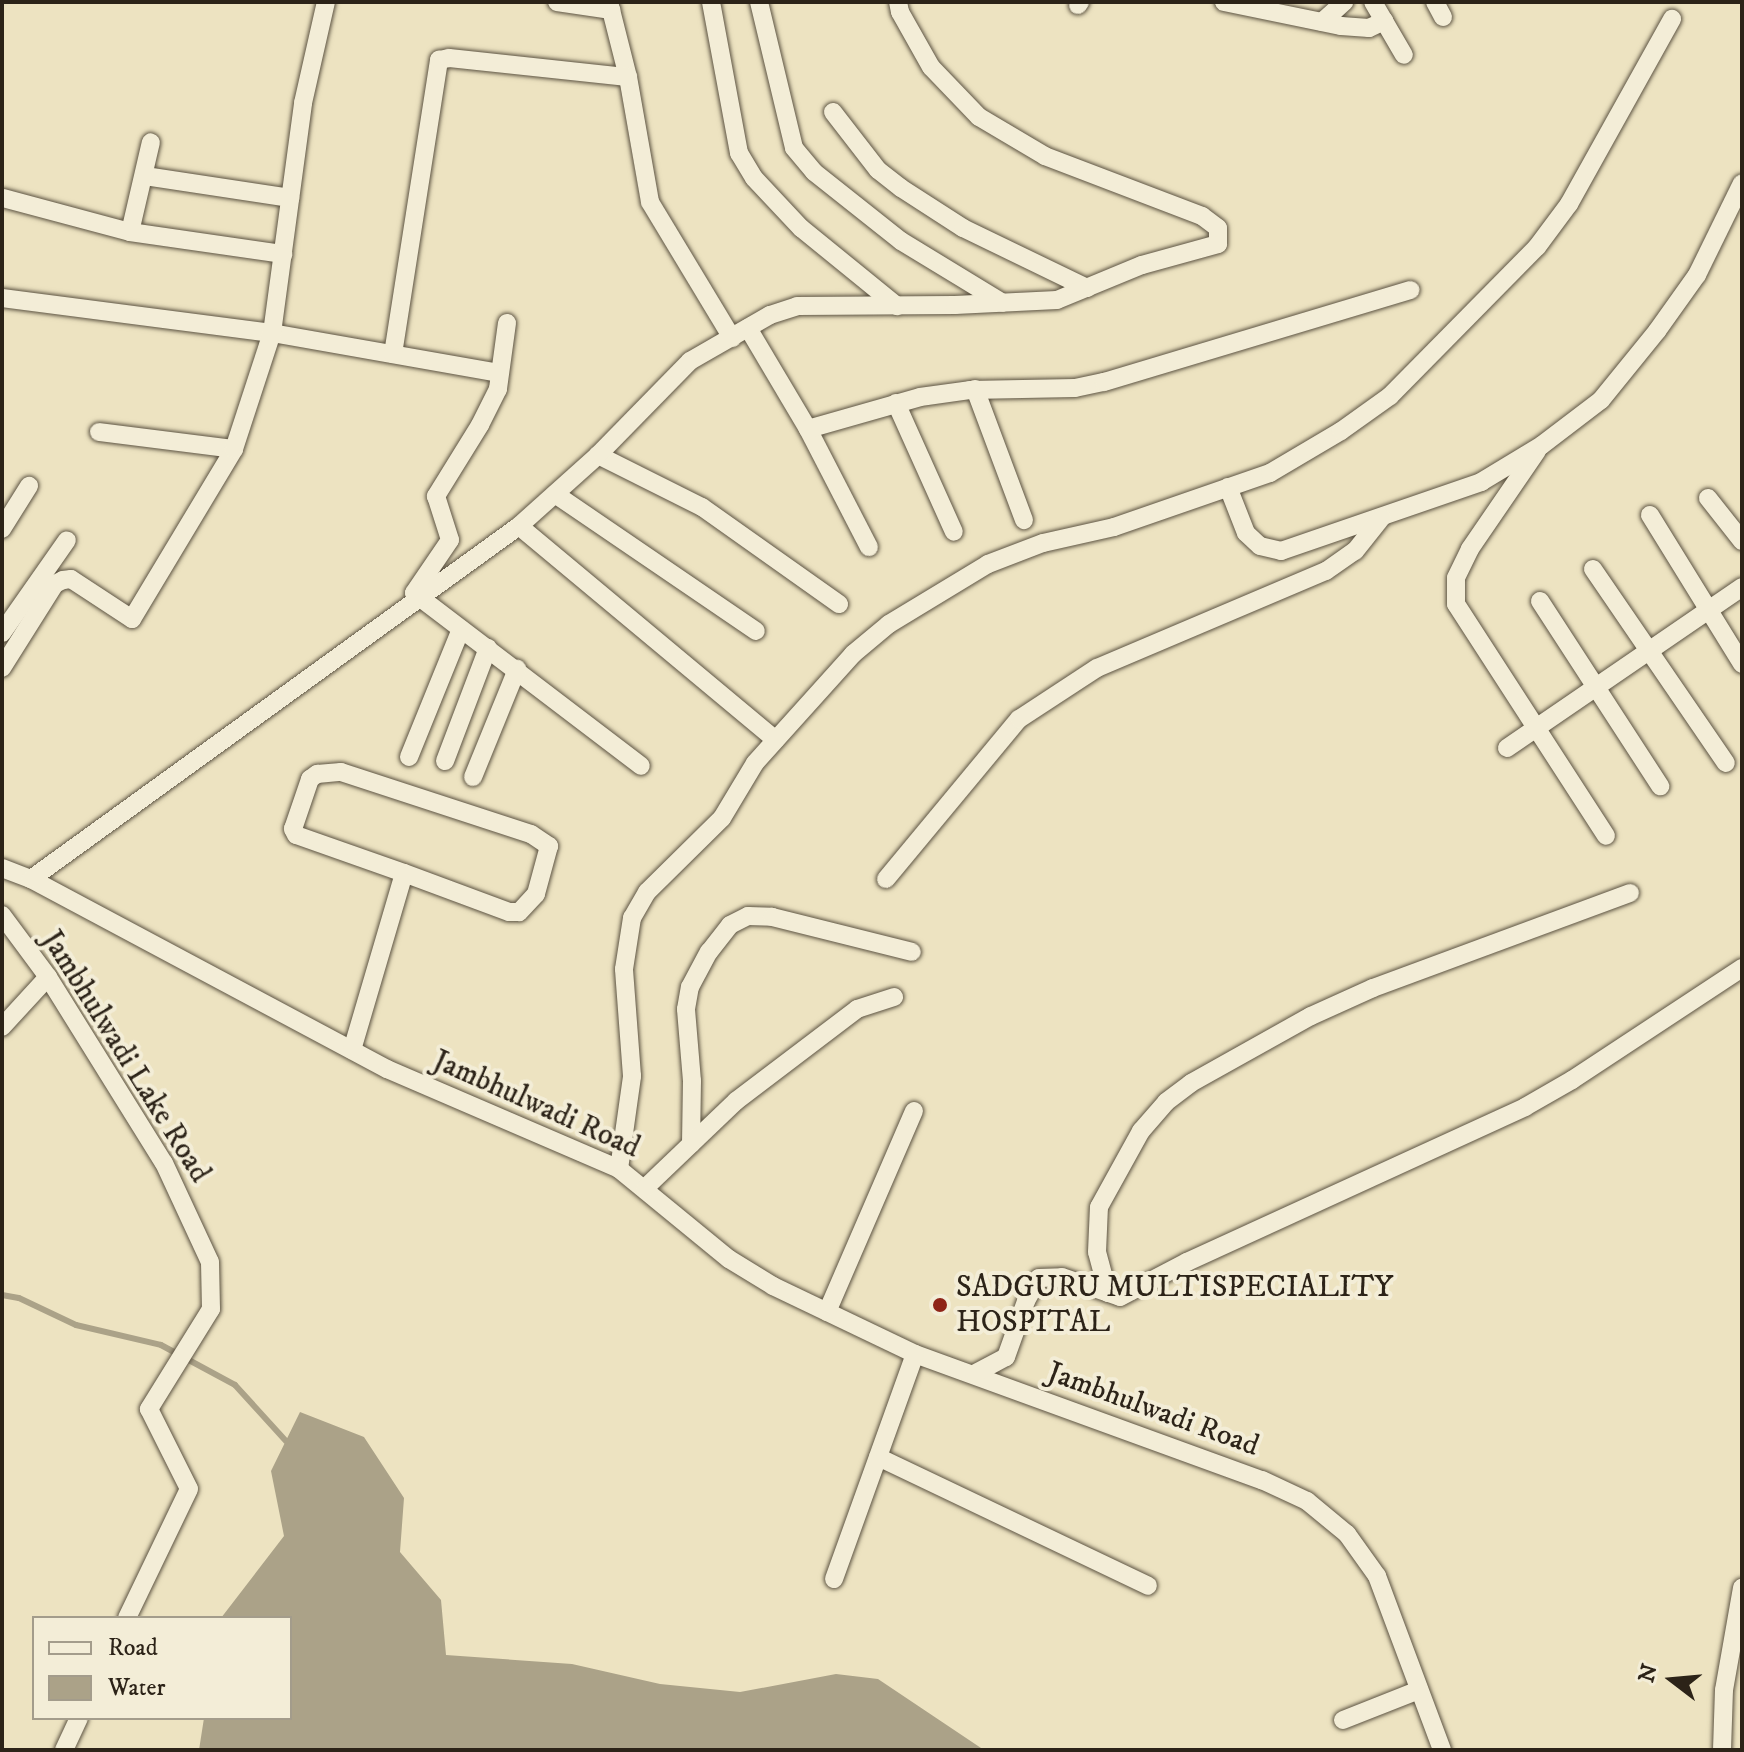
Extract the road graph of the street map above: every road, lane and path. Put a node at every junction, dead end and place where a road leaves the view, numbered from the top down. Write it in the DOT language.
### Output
graph roads {
  1 [pos="326,2"];
  2 [pos="557,2"];
  3 [pos="711,2"];
  4 [pos="759,2"];
  5 [pos="898,2"];
  6 [pos="1344,2"];
  7 [pos="1373,2"];
  8 [pos="1230,3"];
  9 [pos="610,6"];
  10 [pos="1672,19"];
  11 [pos="1384,21"];
  12 [pos="1322,22"];
  13 [pos="1404,55"];
  14 [pos="628,77"];
  15 [pos="833,112"];
  16 [pos="151,142"];
  17 [pos="145,176"];
  18 [pos="1742,183"];
  19 [pos="3,198"];
  20 [pos="290,198"];
  21 [pos="130,232"];
  22 [pos="283,254"];
  23 [pos="1087,288"];
  24 [pos="1411,290"];
  25 [pos="2,298"];
  26 [pos="1003,303"];
  27 [pos="897,306"];
  28 [pos="507,323"];
  29 [pos="272,333"];
  30 [pos="740,333"];
  31 [pos="393,354"];
  32 [pos="499,373"];
  33 [pos="975,389"];
  34 [pos="896,403"];
  35 [pos="808,429"];
  36 [pos="99,432"];
  37 [pos="1542,445"];
  38 [pos="234,449"];
  39 [pos="598,455"];
  40 [pos="29,486"];
  41 [pos="1228,487"];
  42 [pos="555,494"];
  43 [pos="1708,498"];
  44 [pos="1384,514"];
  45 [pos="1650,515"];
  46 [pos="1024,520"];
  47 [pos="519,526"];
  48 [pos="2,529"];
  49 [pos="954,532"];
  50 [pos="67,540"];
  51 [pos="1742,541"];
  52 [pos="869,547"];
  53 [pos="1593,569"];
  54 [pos="1742,587"];
  55 [pos="419,598"];
  56 [pos="1540,601"];
  57 [pos="839,604"];
  58 [pos="1708,610"];
  59 [pos="461,629"];
  60 [pos="756,631"];
  61 [pos="2,633"];
  62 [pos="488,648"];
  63 [pos="1651,649"];
  64 [pos="1742,664"];
  65 [pos="2,668"];
  66 [pos="517,669"];
  67 [pos="1594,688"];
  68 [pos="1535,728"];
  69 [pos="776,740"];
  70 [pos="1507,748"];
  71 [pos="409,757"];
  72 [pos="445,761"];
  73 [pos="1726,763"];
  74 [pos="641,766"];
  75 [pos="473,777"];
  76 [pos="1660,786"];
  77 [pos="1606,836"];
  78 [pos="2,868"];
  79 [pos="404,873"];
  80 [pos="31,879"];
  81 [pos="886,879"];
  82 [pos="1630,893"];
  83 [pos="2,915"];
  84 [pos="912,952"];
  85 [pos="1742,968"];
  86 [pos="48,977"];
  87 [pos="894,997"];
  88 [pos="2,1027"];
  89 [pos="352,1050"];
  90 [pos="914,1111"];
  91 [pos="691,1144"];
  92 [pos="619,1169"];
  93 [pos="645,1188"];
  94 [pos="1108,1293"];
  95 [pos="827,1312"];
  96 [pos="915,1354"];
  97 [pos="974,1374"];
  98 [pos="878,1457"];
  99 [pos="834,1579"];
  100 [pos="1148,1586"];
  101 [pos="1742,1588"];
  102 [pos="128,1616"];
  103 [pos="1419,1690"];
  104 [pos="78,1720"];
  105 [pos="1343,1720"];
  106 [pos="64,1750"];
  107 [pos="1442,1750"];
  108 [pos="1722,1750"];
  1 -- 20 [label="street"];
  2 -- 9 [label="street"];
  3 -- 27 [label="street"];
  4 -- 26 [label="street"];
  5 -- 23 [label="street"];
  6 -- 12 [label="street"];
  7 -- 11 [label="street"];
  8 -- 12 [label="street"];
  9 -- 14 [label="street"];
  10 -- 41 [label="street"];
  11 -- 12 [label="street"];
  11 -- 13 [label="street"];
  14 -- 30 [label="street"];
  14 -- 31 [label="street"];
  15 -- 23 [label="street"];
  16 -- 17 [label="street"];
  17 -- 20 [label="street"];
  17 -- 21 [label="street"];
  18 -- 37 [label="street"];
  19 -- 21 [label="street"];
  20 -- 22 [label="street"];
  21 -- 22 [label="street"];
  22 -- 29 [label="street"];
  23 -- 26 [label="street"];
  24 -- 33 [label="street"];
  25 -- 29 [label="street"];
  26 -- 27 [label="street"];
  27 -- 30 [label="street"];
  28 -- 32 [label="street"];
  29 -- 31 [label="street"];
  29 -- 38 [label="street"];
  30 -- 35 [label="street"];
  30 -- 39 [label="street"];
  31 -- 32 [label="street"];
  32 -- 55 [label="street"];
  33 -- 34 [label="street"];
  33 -- 46 [label="street"];
  34 -- 35 [label="street"];
  34 -- 49 [label="street"];
  35 -- 52 [label="street"];
  36 -- 38 [label="street"];
  37 -- 44 [label="street"];
  37 -- 68 [label="street"];
  38 -- 65 [label="street"];
  39 -- 42 [label="street"];
  39 -- 57 [label="street"];
  40 -- 48 [label="street"];
  41 -- 44 [label="street"];
  41 -- 69 [label="street"];
  42 -- 47 [label="street"];
  42 -- 60 [label="street"];
  43 -- 51 [label="street"];
  44 -- 81 [label="street"];
  45 -- 58 [label="street"];
  47 -- 55 [label="street"];
  47 -- 69 [label="street"];
  50 -- 61 [label="street"];
  53 -- 63 [label="street"];
  54 -- 58 [label="street"];
  55 -- 59 [label="street"];
  55 -- 80 [label="street"];
  56 -- 67 [label="street"];
  58 -- 63 [label="street"];
  58 -- 64 [label="street"];
  59 -- 62 [label="street"];
  59 -- 71 [label="street"];
  62 -- 66 [label="street"];
  62 -- 72 [label="street"];
  63 -- 67 [label="street"];
  63 -- 73 [label="street"];
  66 -- 74 [label="street"];
  66 -- 75 [label="street"];
  67 -- 68 [label="street"];
  67 -- 76 [label="street"];
  68 -- 70 [label="street"];
  68 -- 77 [label="street"];
  69 -- 92 [label="street"];
  78 -- 80 [label="street, Jambhulwadi Road"];
  79 -- 79 [label="street"];
  79 -- 89 [label="street"];
  80 -- 89 [label="street, Jambhulwadi Road"];
  82 -- 94 [label="street"];
  83 -- 86 [label="street, Jambhulwadi Lake Road"];
  84 -- 91 [label="street"];
  85 -- 94 [label="street"];
  86 -- 88 [label="street"];
  86 -- 102 [label="street, Jambhulwadi Lake Road"];
  87 -- 91 [label="street"];
  89 -- 92 [label="street, Jambhulwadi Road"];
  90 -- 95 [label="street"];
  91 -- 93 [label="street"];
  92 -- 93 [label="street, Jambhulwadi Road"];
  93 -- 95 [label="street, Jambhulwadi Road"];
  94 -- 97 [label="street"];
  95 -- 96 [label="street, Jambhulwadi Road"];
  96 -- 97 [label="street, Jambhulwadi Road"];
  96 -- 98 [label="street"];
  97 -- 103 [label="street, Jambhulwadi Road"];
  98 -- 99 [label="street"];
  98 -- 100 [label="street"];
  101 -- 108 [label="street"];
  103 -- 105 [label="street"];
  103 -- 107 [label="street, Jambhulwadi Road"];
  104 -- 106 [label="street"];
}
